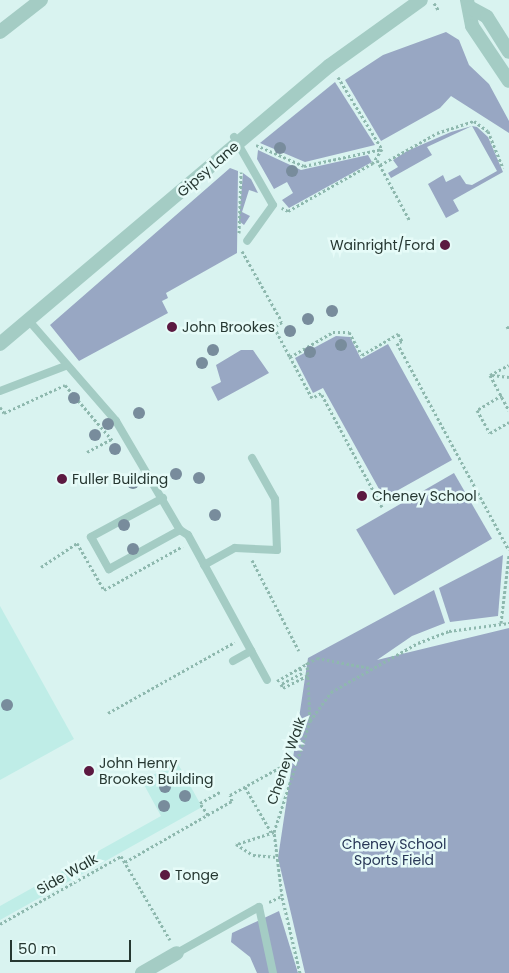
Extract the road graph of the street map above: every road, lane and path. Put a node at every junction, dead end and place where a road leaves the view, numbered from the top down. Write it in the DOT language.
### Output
graph roads {
  1 [pos="41,0"];
  2 [pos="421,0"];
  3 [pos="469,4"];
  4 [pos="0,32"];
  5 [pos="509,52"];
  6 [pos="329,66"];
  7 [pos="509,81"];
  8 [pos="240,138"];
  9 [pos="382,149"];
  10 [pos="377,160"];
  11 [pos="380,165"];
  12 [pos="241,167"];
  13 [pos="504,168"];
  14 [pos="273,205"];
  15 [pos="410,221"];
  16 [pos="247,241"];
  17 [pos="241,249"];
  18 [pos="30,322"];
  19 [pos="507,326"];
  20 [pos="509,330"];
  21 [pos="0,344"];
  22 [pos="290,357"];
  23 [pos="509,365"];
  24 [pos="65,366"];
  25 [pos="490,375"];
  26 [pos="509,377"];
  27 [pos="0,391"];
  28 [pos="502,395"];
  29 [pos="0,407"];
  30 [pos="509,410"];
  31 [pos="509,422"];
  32 [pos="111,439"];
  33 [pos="119,448"];
  34 [pos="87,452"];
  35 [pos="252,458"];
  36 [pos="163,498"];
  37 [pos="382,507"];
  38 [pos="180,530"];
  39 [pos="82,538"];
  40 [pos="77,543"];
  41 [pos="509,550"];
  42 [pos="247,552"];
  43 [pos="189,553"];
  44 [pos="509,555"];
  45 [pos="204,565"];
  46 [pos="41,567"];
  47 [pos="501,623"];
  48 [pos="509,623"];
  49 [pos="233,632"];
  50 [pos="252,651"];
  51 [pos="299,652"];
  52 [pos="233,661"];
  53 [pos="307,662"];
  54 [pos="300,668"];
  55 [pos="371,668"];
  56 [pos="310,675"];
  57 [pos="267,680"];
  58 [pos="276,682"];
  59 [pos="108,713"];
  60 [pos="310,721"];
  61 [pos="298,758"];
  62 [pos="245,787"];
  63 [pos="220,792"];
  64 [pos="208,815"];
  65 [pos="272,832"];
  66 [pos="277,857"];
  67 [pos="125,862"];
  68 [pos="0,924"];
  69 [pos="177,952"];
  70 [pos="142,973"];
  71 [pos="273,973"];
  72 [pos="300,973"];
  1 -- 4 [label="street"];
  2 -- 6 [label="street, Gipsy Lane"];
  3 -- 5 [label="street"];
  3 -- 7 [label="street"];
  6 -- 8 [label="street, Gipsy Lane"];
  6 -- 9 [label="path"];
  8 -- 9 [label="path"];
  8 -- 14 [label="lane"];
  8 -- 18 [label="street, Gipsy Lane"];
  9 -- 10 [label="path"];
  10 -- 11 [label="path"];
  10 -- 14 [label="path"];
  11 -- 13 [label="path"];
  11 -- 15 [label="path"];
  12 -- 17 [label="path"];
  14 -- 16 [label="lane"];
  16 -- 17 [label="path"];
  17 -- 22 [label="path"];
  18 -- 21 [label="street, Gipsy Lane"];
  18 -- 24 [label="lane"];
  19 -- 20 [label="path"];
  22 -- 37 [label="path"];
  22 -- 41 [label="path"];
  23 -- 25 [label="path"];
  24 -- 27 [label="lane"];
  24 -- 36 [label="lane"];
  25 -- 26 [label="path"];
  25 -- 28 [label="path"];
  28 -- 30 [label="path"];
  28 -- 31 [label="path"];
  29 -- 32 [label="path"];
  32 -- 33 [label="path"];
  32 -- 34 [label="path"];
  35 -- 45 [label="lane"];
  36 -- 38 [label="lane"];
  36 -- 38 [label="lane"];
  38 -- 45 [label="lane"];
  39 -- 40 [label="path"];
  40 -- 43 [label="path"];
  40 -- 46 [label="path"];
  42 -- 51 [label="path"];
  44 -- 47 [label="path"];
  45 -- 50 [label="lane"];
  47 -- 48 [label="path, Cheney Walk"];
  47 -- 55 [label="path, Cheney Walk"];
  49 -- 59 [label="path"];
  50 -- 52 [label="lane"];
  50 -- 57 [label="lane"];
  53 -- 54 [label="path"];
  53 -- 55 [label="path"];
  53 -- 56 [label="path"];
  54 -- 56 [label="path"];
  54 -- 58 [label="path"];
  55 -- 60 [label="path, Cheney Walk"];
  56 -- 60 [label="path"];
  60 -- 61 [label="path, Cheney Walk"];
  61 -- 62 [label="path"];
  61 -- 65 [label="path, Cheney Walk"];
  62 -- 64 [label="path"];
  62 -- 65 [label="path"];
  63 -- 64 [label="path"];
  64 -- 67 [label="path"];
  65 -- 66 [label="path, Cheney Walk"];
  65 -- 66 [label="path"];
  66 -- 72 [label="path, Cheney Walk"];
  67 -- 68 [label="path, Side Walk"];
  67 -- 69 [label="path"];
  69 -- 70 [label="street"];
  69 -- 71 [label="lane"];
}
